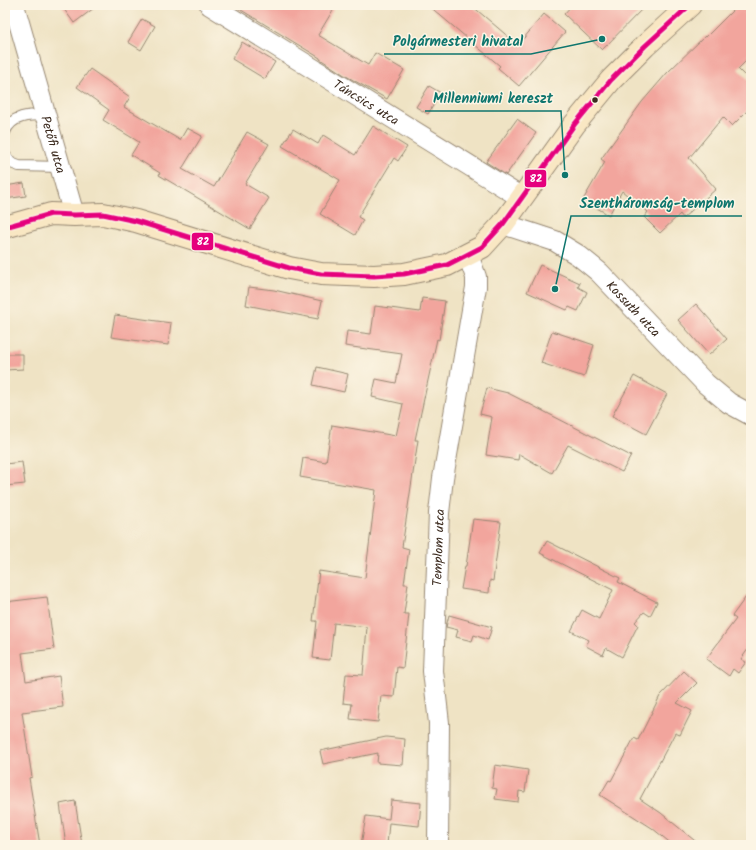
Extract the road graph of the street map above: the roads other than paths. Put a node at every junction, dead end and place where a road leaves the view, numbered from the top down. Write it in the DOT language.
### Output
graph roads {
  1 [pos="14,5"];
  2 [pos="210,5"];
  3 [pos="690,5"];
  4 [pos="45,115"];
  5 [pos="5,132"];
  6 [pos="5,155"];
  7 [pos="61,167"];
  8 [pos="522,198"];
  9 [pos="74,215"];
  10 [pos="504,224"];
  11 [pos="5,227"];
  12 [pos="468,255"];
  13 [pos="751,415"];
  14 [pos="438,845"];
  1 -- 4 [label="street, Petőfi utca"];
  2 -- 8 [label="street, Táncsics utca"];
  3 -- 8 [label="main road"];
  4 -- 5 [label="lane"];
  4 -- 7 [label="street, Petőfi utca"];
  6 -- 7 [label="lane"];
  7 -- 9 [label="street, Petőfi utca"];
  8 -- 10 [label="main road"];
  9 -- 11 [label="main road"];
  9 -- 12 [label="main road"];
  10 -- 12 [label="main road"];
  10 -- 13 [label="street, Kossuth utca"];
  12 -- 14 [label="street, Templom utca"];
}
